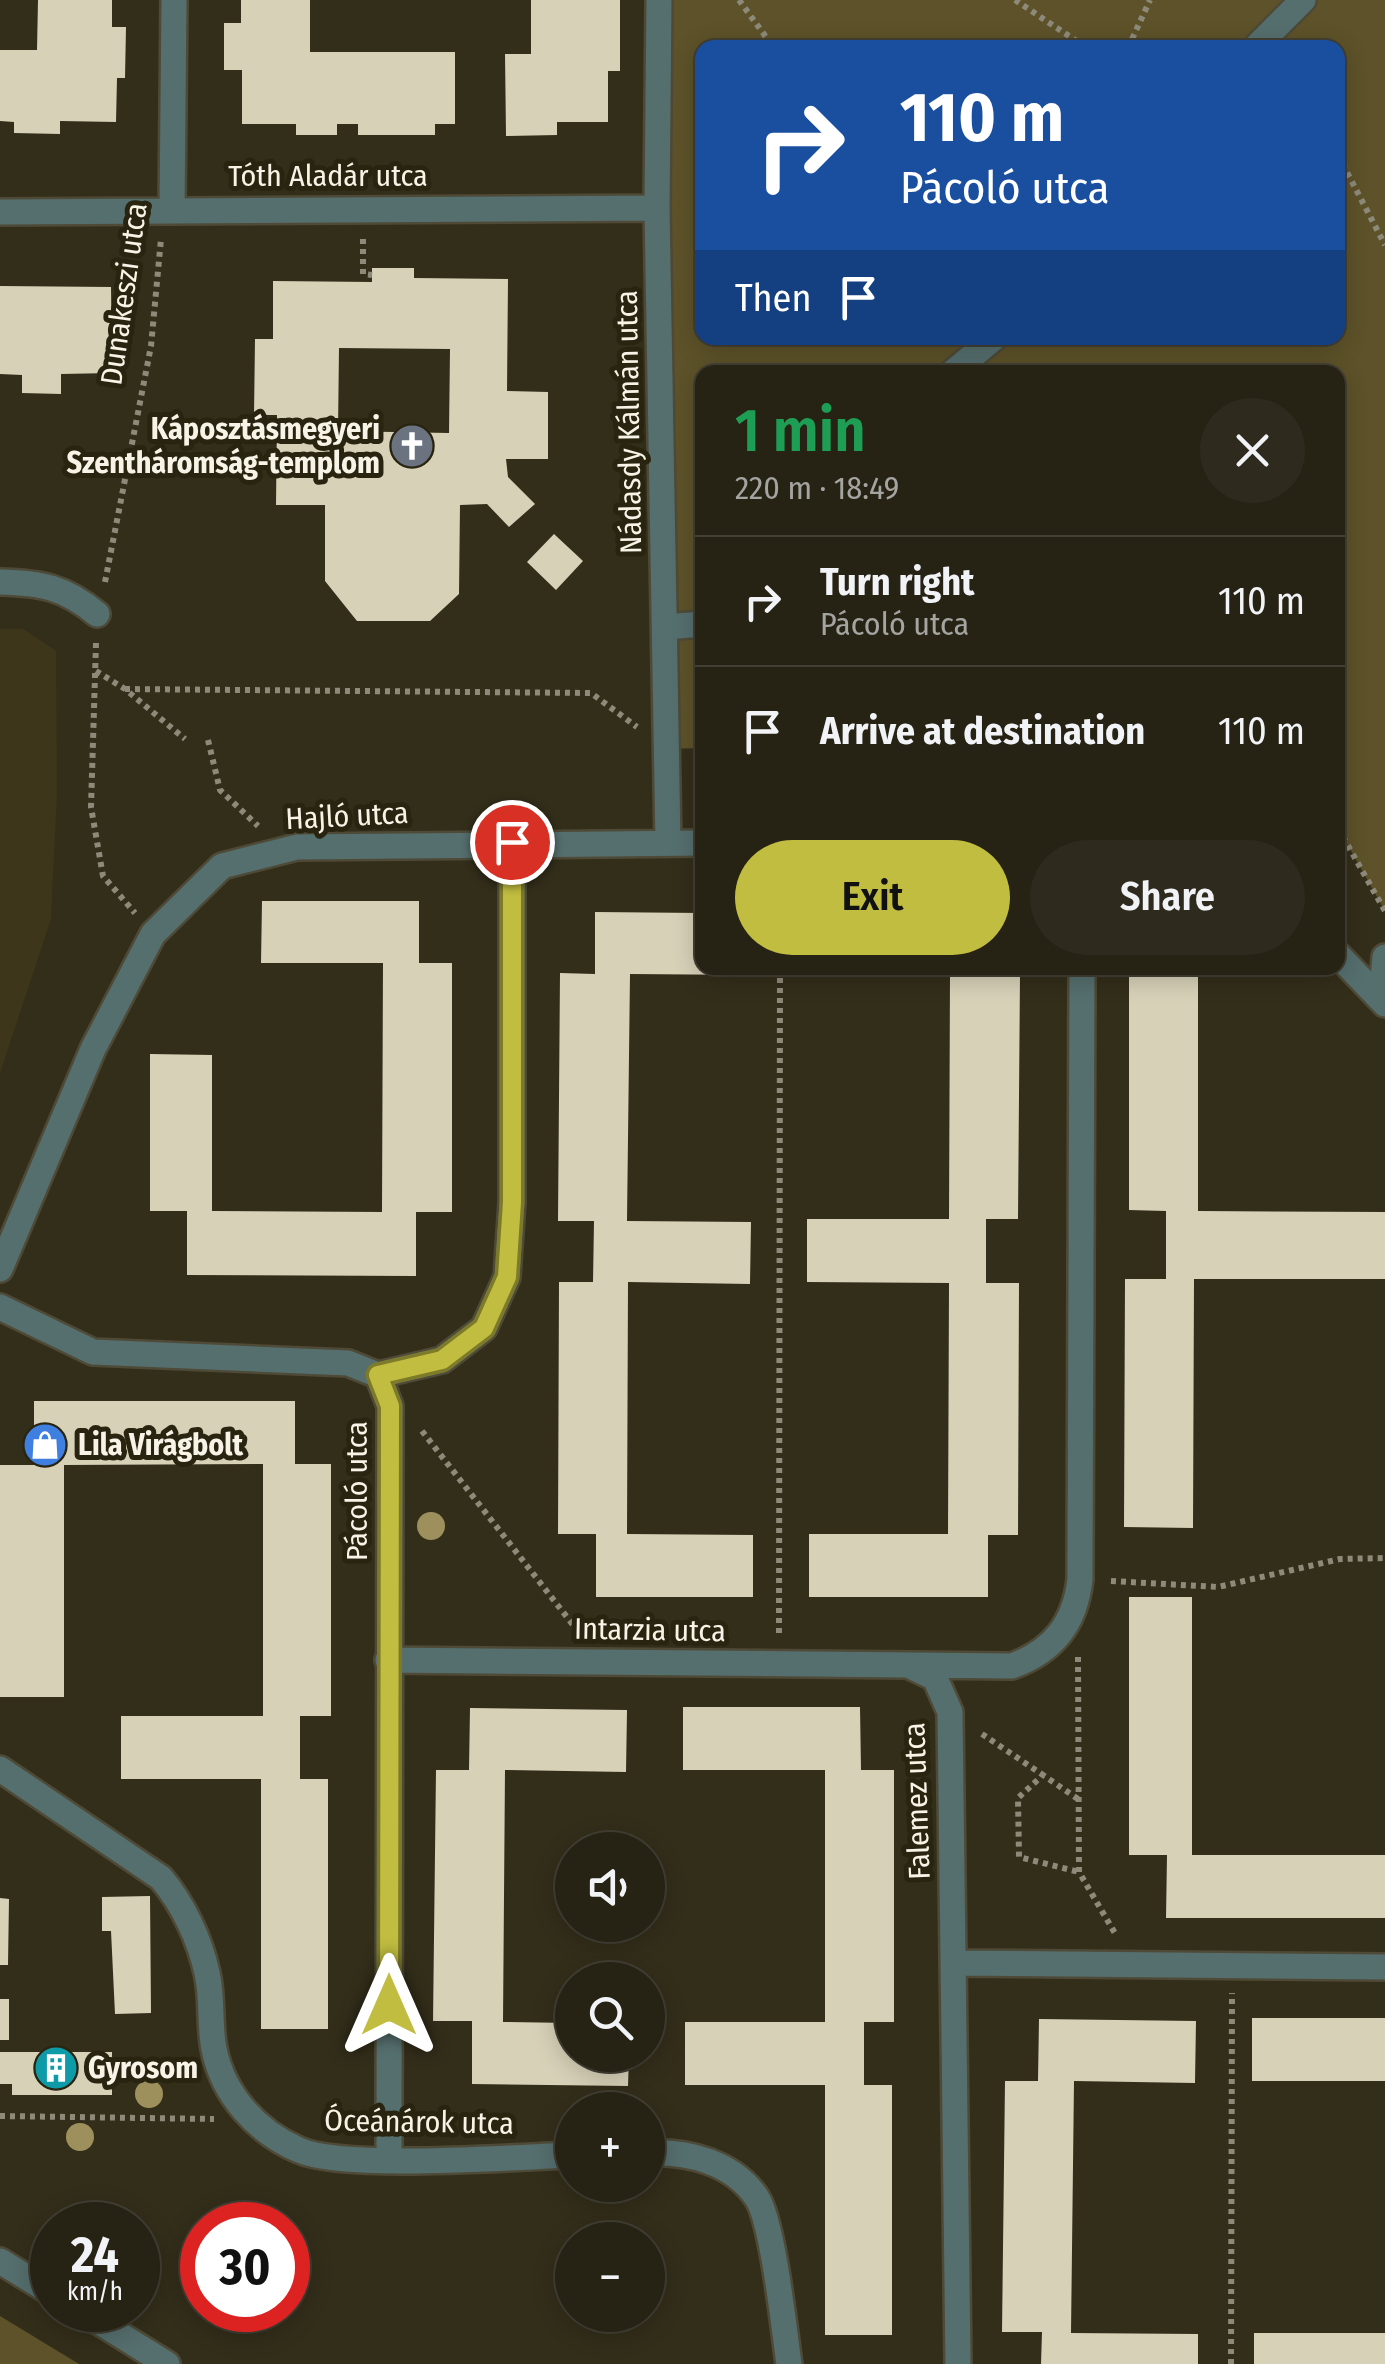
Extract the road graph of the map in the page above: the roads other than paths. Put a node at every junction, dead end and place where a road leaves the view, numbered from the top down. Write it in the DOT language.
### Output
graph roads {
  1 [pos="174,0"];
  2 [pos="659,0"];
  3 [pos="1303,0"];
  4 [pos="1263,40"];
  5 [pos="657,208"];
  6 [pos="172,210"];
  7 [pos="0,212"];
  8 [pos="986,345"];
  9 [pos="961,365"];
  10 [pos="0,582"];
  11 [pos="97,614"];
  12 [pos="695,625"];
  13 [pos="666,627"];
  14 [pos="512,842"];
  15 [pos="668,842"];
  16 [pos="695,843"];
  17 [pos="1385,957"];
  18 [pos="1345,962"];
  19 [pos="1082,975"];
  20 [pos="1383,1002"];
  21 [pos="0,1268"];
  22 [pos="0,1307"];
  23 [pos="378,1375"];
  24 [pos="388,1660"];
  25 [pos="910,1666"];
  26 [pos="0,1769"];
  27 [pos="953,1963"];
  28 [pos="1385,1967"];
  29 [pos="665,2152"];
  30 [pos="555,2156"];
  31 [pos="389,2158"];
  32 [pos="0,2261"];
  33 [pos="30,2279"];
  34 [pos="115,2332"];
  35 [pos="166,2364"];
  36 [pos="789,2364"];
  37 [pos="958,2364"];
  1 -- 6 [label="street, Dunakeszi utca"];
  2 -- 5 [label="street, Nádasdy Kálmán utca"];
  3 -- 4 [label="street"];
  5 -- 6 [label="street, Tóth Aladár utca"];
  5 -- 13 [label="street, Nádasdy Kálmán utca"];
  6 -- 7 [label="street, Tóth Aladár utca"];
  8 -- 9 [label="street"];
  10 -- 11 [label="street"];
  12 -- 13 [label="street"];
  13 -- 15 [label="street, Nádasdy Kálmán utca"];
  14 -- 15 [label="street, Hajló utca"];
  14 -- 21 [label="street, Hajló utca"];
  14 -- 23 [label="street"];
  15 -- 16 [label="street, Hajló utca"];
  17 -- 20 [label="street"];
  18 -- 20 [label="street"];
  19 -- 25 [label="street"];
  22 -- 23 [label="street"];
  23 -- 24 [label="street, Pácoló utca"];
  24 -- 25 [label="street, Intarzia utca"];
  24 -- 31 [label="street, Pácoló utca"];
  25 -- 27 [label="street, Falemez utca"];
  26 -- 31 [label="street, Óceánárok utca"];
  27 -- 28 [label="street"];
  27 -- 37 [label="street, Falemez utca"];
  29 -- 36 [label="street"];
  30 -- 31 [label="street, Óceánárok utca"];
  32 -- 33 [label="street"];
  34 -- 35 [label="street"];
}
